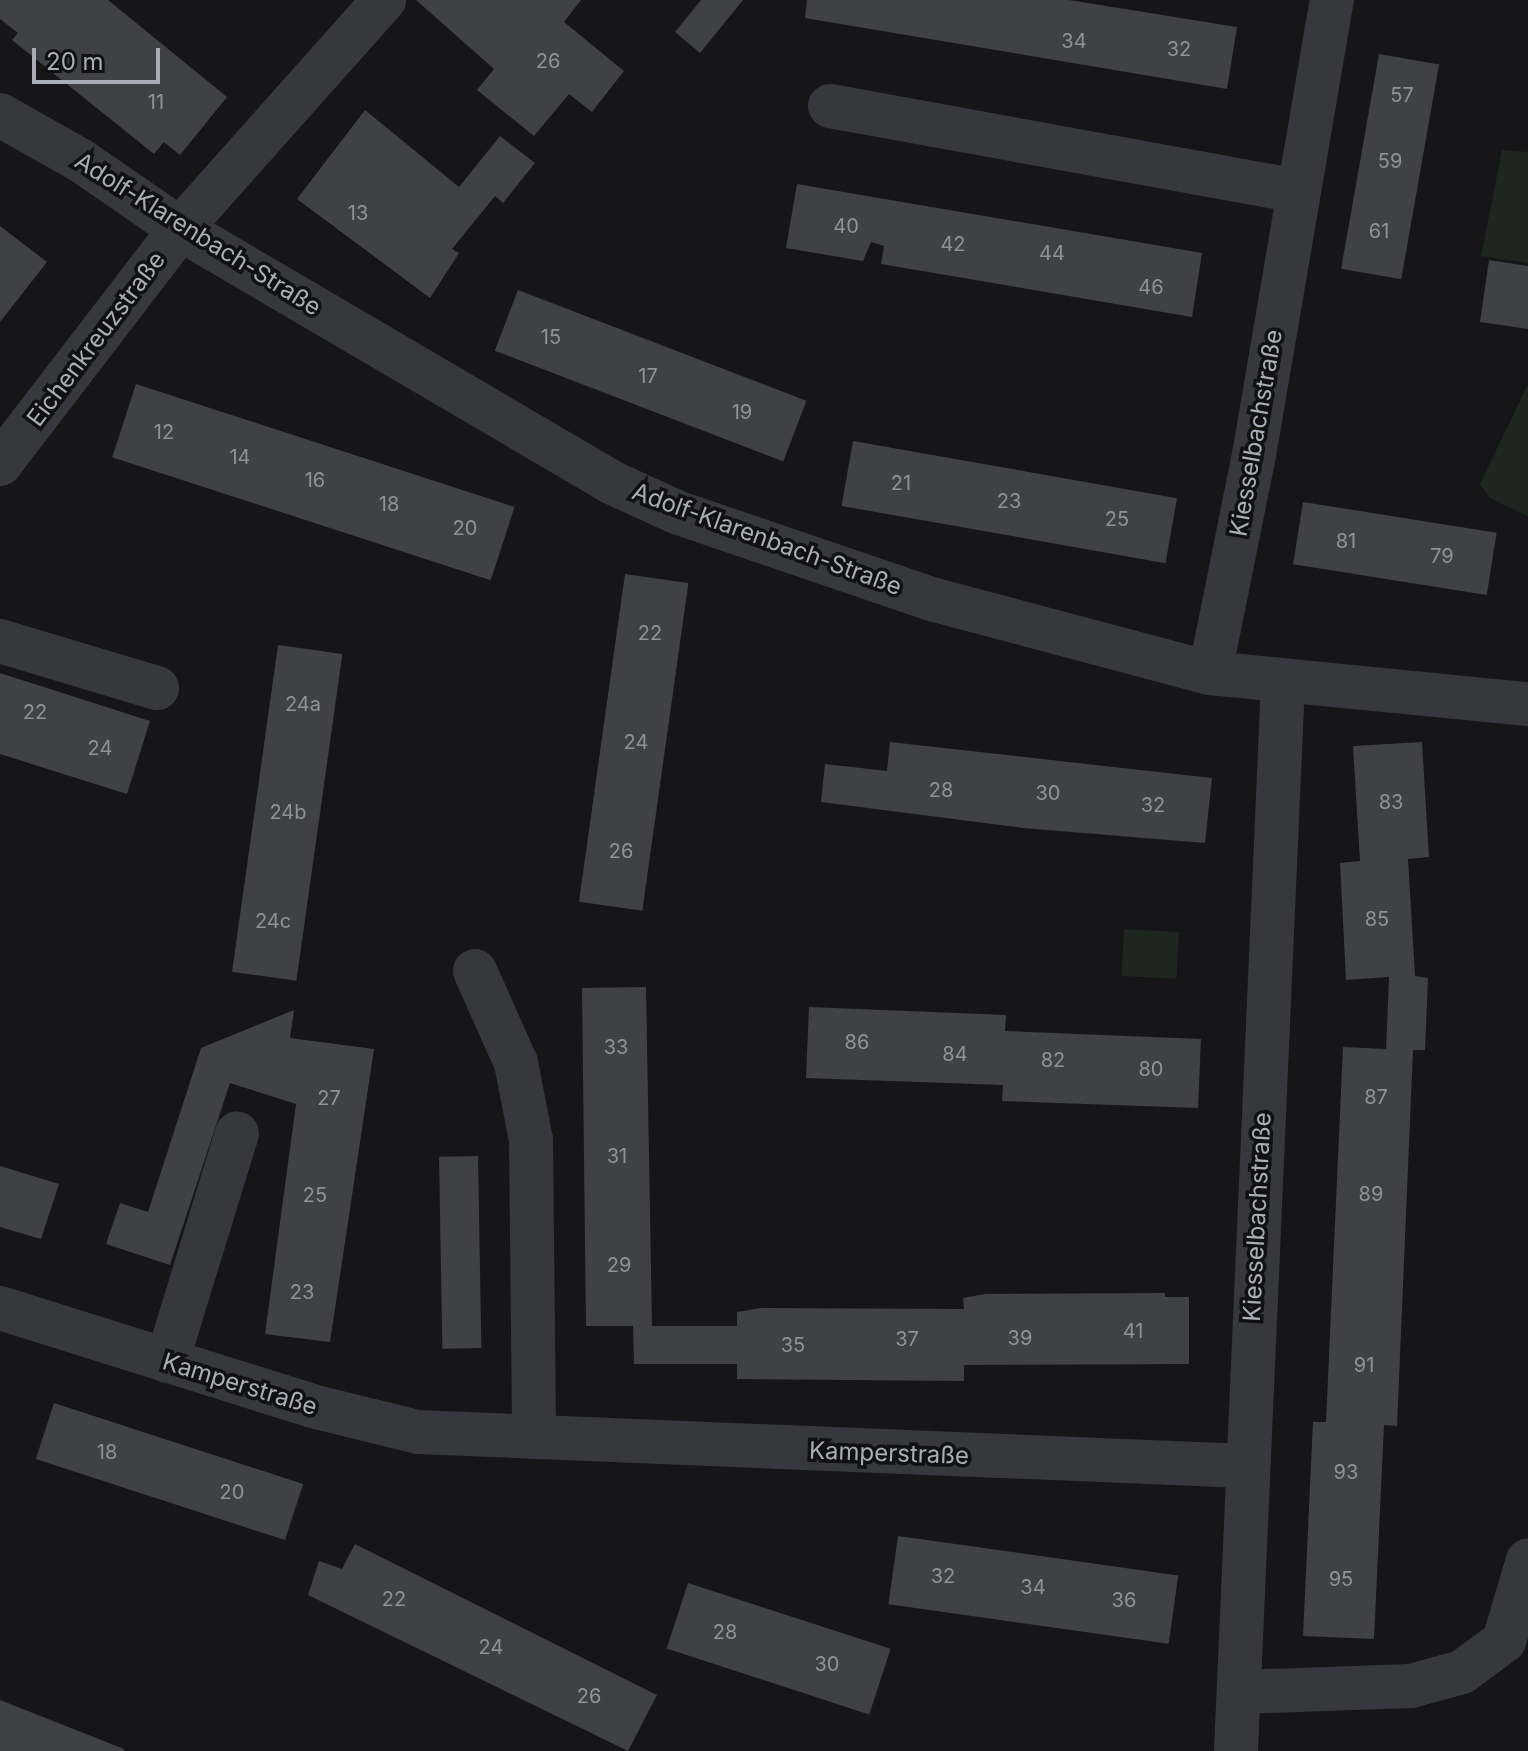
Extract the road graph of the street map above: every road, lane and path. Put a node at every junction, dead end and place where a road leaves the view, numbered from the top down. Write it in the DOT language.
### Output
graph roads {
  1 [pos="384,0"];
  2 [pos="1332,0"];
  3 [pos="830,106"];
  4 [pos="0,115"];
  5 [pos="1297,191"];
  6 [pos="180,229"];
  7 [pos="0,464"];
  8 [pos="0,641"];
  9 [pos="1210,673"];
  10 [pos="1283,683"];
  11 [pos="157,688"];
  12 [pos="1528,704"];
  13 [pos="475,971"];
  14 [pos="237,1134"];
  15 [pos="0,1308"];
  16 [pos="167,1361"];
  17 [pos="534,1437"];
  18 [pos="1245,1466"];
  19 [pos="1528,1560"];
  20 [pos="1239,1692"];
  21 [pos="1236,1751"];
  1 -- 6 [label="street, Eichenkreuzstraße"];
  2 -- 5 [label="street, Kiesselbachstraße"];
  3 -- 5 [label="street"];
  4 -- 6 [label="street, Adolf-Klarenbach-Straße"];
  5 -- 9 [label="street, Kiesselbachstraße"];
  6 -- 7 [label="street, Eichenkreuzstraße"];
  6 -- 9 [label="street, Adolf-Klarenbach-Straße"];
  8 -- 11 [label="street"];
  9 -- 10 [label="street, Adolf-Klarenbach-Straße"];
  10 -- 12 [label="street, Adolf-Klarenbach-Straße"];
  10 -- 18 [label="street, Kiesselbachstraße"];
  13 -- 17 [label="street"];
  14 -- 16 [label="street"];
  15 -- 16 [label="street, Kamperstraße"];
  16 -- 17 [label="street, Kamperstraße"];
  17 -- 18 [label="street, Kamperstraße"];
  18 -- 20 [label="street, Kiesselbachstraße"];
  19 -- 20 [label="street"];
  20 -- 21 [label="street, Kiesselbachstraße"];
}
